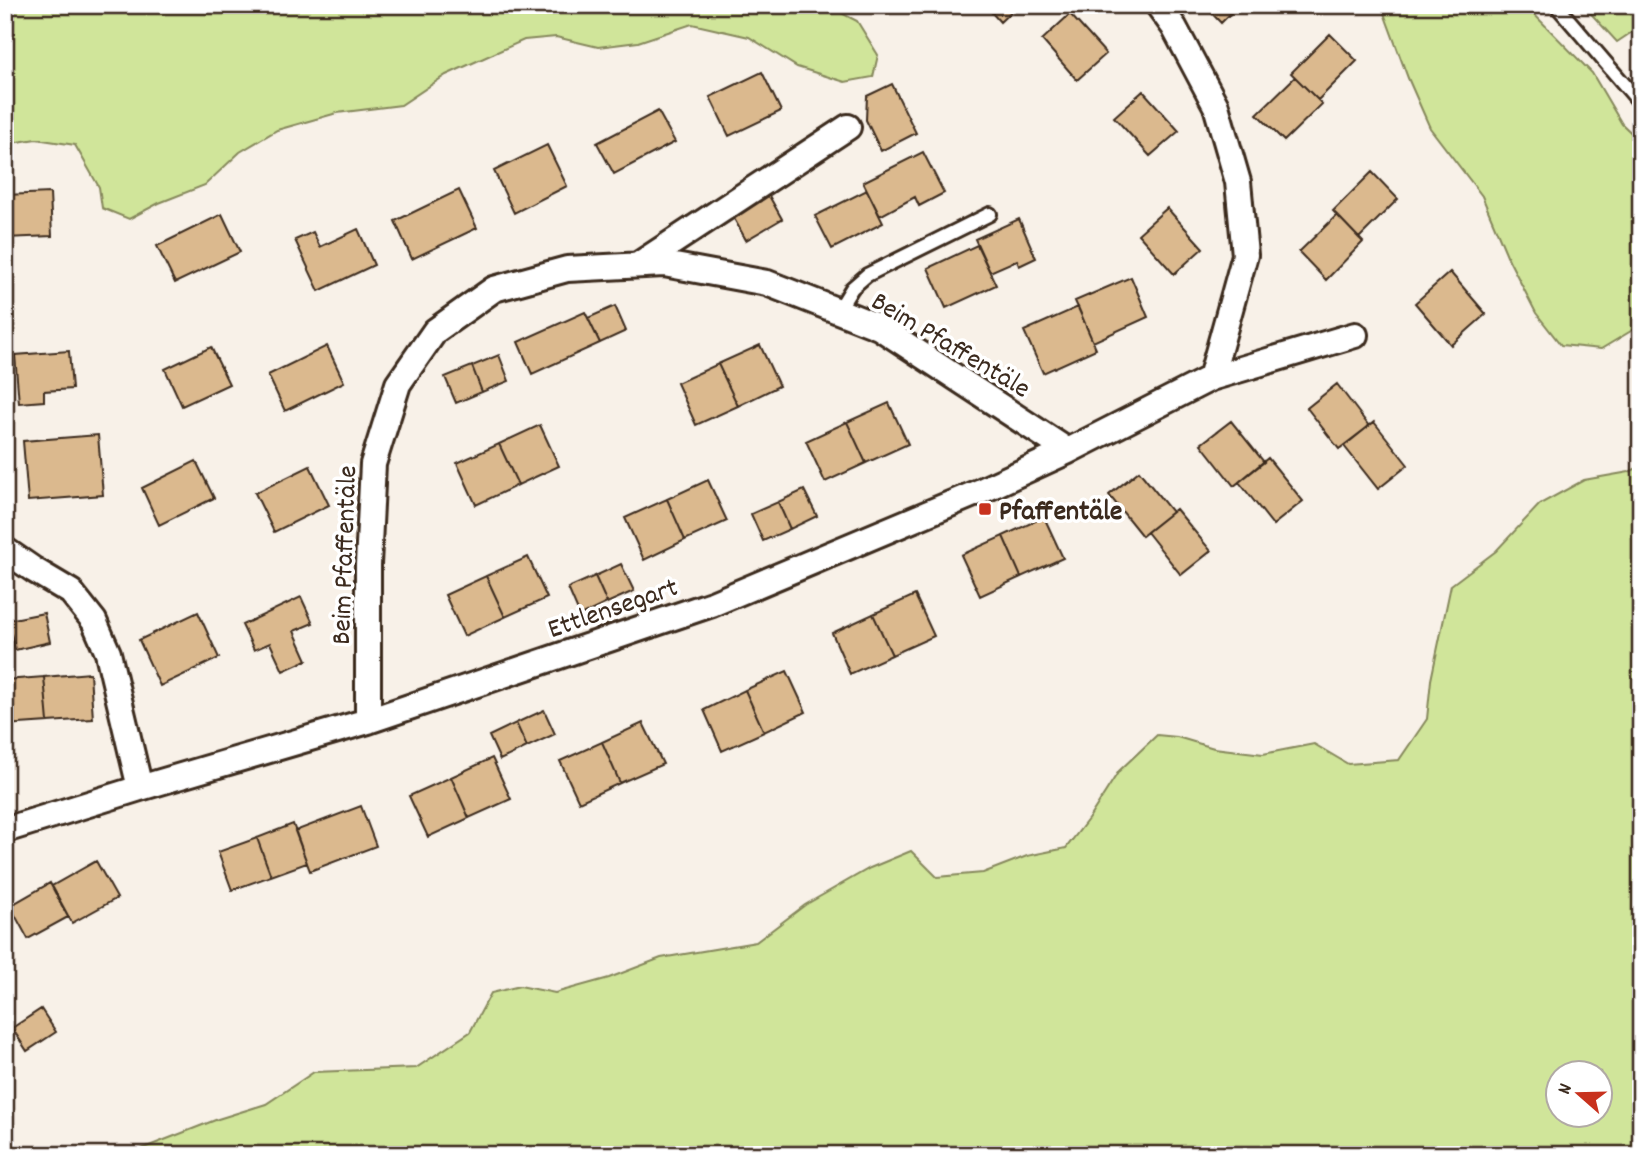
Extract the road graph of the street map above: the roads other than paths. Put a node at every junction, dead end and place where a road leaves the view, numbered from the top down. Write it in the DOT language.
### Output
graph roads {
  1 [pos="1158,5"];
  2 [pos="1556,5"];
  3 [pos="1641,104"];
  4 [pos="848,127"];
  5 [pos="990,214"];
  6 [pos="637,265"];
  7 [pos="838,311"];
  8 [pos="1354,335"];
  9 [pos="1211,378"];
  10 [pos="1068,451"];
  11 [pos="5,550"];
  12 [pos="368,721"];
  13 [pos="140,788"];
  14 [pos="7,827"];
  1 -- 9 [label="street"];
  2 -- 3 [label="lane"];
  4 -- 6 [label="street, Beim Pfaffentäle"];
  5 -- 7 [label="lane"];
  6 -- 7 [label="street, Beim Pfaffentäle"];
  6 -- 12 [label="street, Beim Pfaffentäle"];
  7 -- 10 [label="street, Beim Pfaffentäle"];
  8 -- 9 [label="street, Ettlensegart"];
  9 -- 10 [label="street, Ettlensegart"];
  10 -- 12 [label="street, Ettlensegart"];
  11 -- 13 [label="street"];
  12 -- 13 [label="street, Ettlensegart"];
  13 -- 14 [label="street, Ettlensegart"];
}
